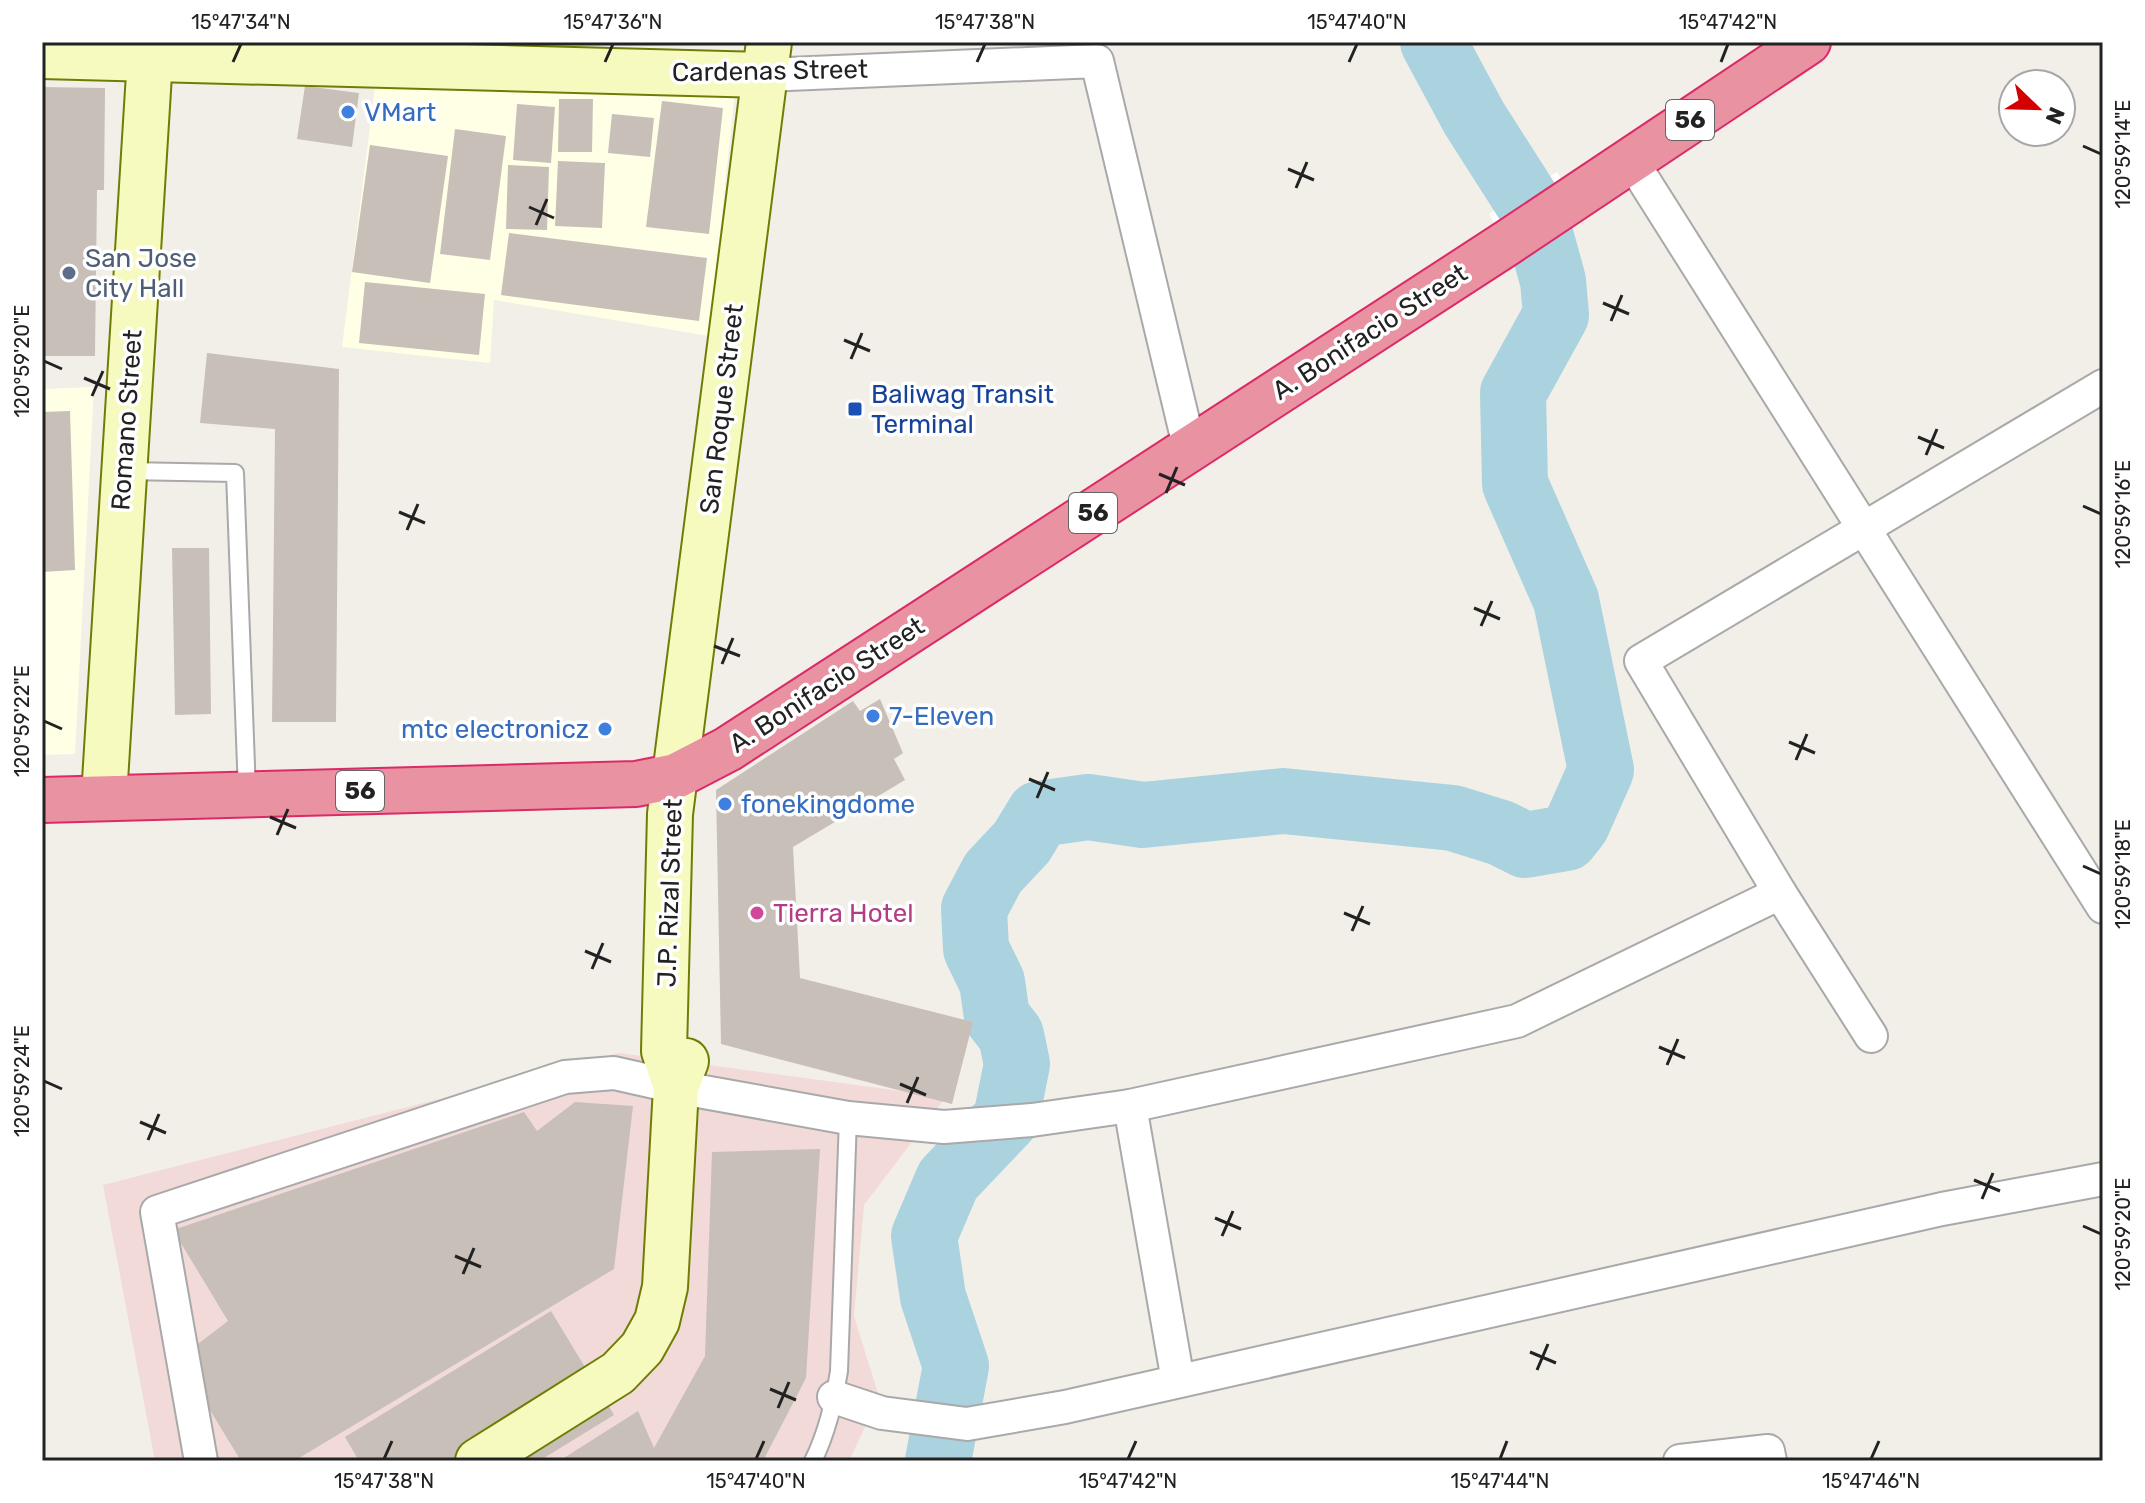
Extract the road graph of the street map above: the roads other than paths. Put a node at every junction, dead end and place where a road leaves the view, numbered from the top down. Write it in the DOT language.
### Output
graph roads {
  1 [pos="1808,42"];
  2 [pos="150,50"];
  3 [pos="1097,51"];
  4 [pos="530,55"];
  5 [pos="42,56"];
  6 [pos="767,58"];
  7 [pos="1631,160"];
  8 [pos="2103,386"];
  9 [pos="1190,450"];
  10 [pos="124,471"];
  11 [pos="1864,526"];
  12 [pos="676,776"];
  13 [pos="247,794"];
  14 [pos="104,797"];
  15 [pos="42,800"];
  16 [pos="1780,893"];
  17 [pos="2103,907"];
  18 [pos="1871,1036"];
  19 [pos="676,1087"];
  20 [pos="1130,1106"];
  21 [pos="848,1118"];
  22 [pos="2103,1179"];
  23 [pos="1178,1381"];
  24 [pos="834,1397"];
  25 [pos="201,1461"];
  26 [pos="478,1461"];
  27 [pos="813,1461"];
  28 [pos="1680,1461"];
  29 [pos="1770,1461"];
  1 -- 7 [label="highway, 56"];
  2 -- 4 [label="street, Cardenas Street"];
  2 -- 5 [label="street, Cardenas Street"];
  2 -- 10 [label="street, Romano Street"];
  3 -- 6 [label="street, Cardenas Street"];
  3 -- 9 [label="street, Cardenas Street"];
  4 -- 6 [label="street, Cardenas Street"];
  6 -- 12 [label="street, San Roque Street"];
  7 -- 9 [label="highway, A. Bonifacio Street / 56"];
  7 -- 11 [label="street"];
  8 -- 11 [label="street"];
  9 -- 12 [label="highway, A. Bonifacio Street / 56"];
  10 -- 13 [label="lane"];
  10 -- 14 [label="street, Romano Street"];
  11 -- 16 [label="street"];
  11 -- 17 [label="street"];
  12 -- 13 [label="highway, A. Bonifacio Street / 56"];
  12 -- 19 [label="street, J.P. Rizal Street"];
  13 -- 14 [label="highway, A. Bonifacio Street / 56"];
  14 -- 15 [label="highway, A. Bonifacio Street / 56"];
  16 -- 18 [label="street"];
  16 -- 20 [label="street"];
  19 -- 21 [label="street"];
  19 -- 25 [label="street"];
  19 -- 26 [label="street, J.P. Rizal Street"];
  20 -- 21 [label="street"];
  20 -- 23 [label="street"];
  21 -- 24 [label="lane"];
  22 -- 23 [label="street"];
  23 -- 24 [label="street"];
  24 -- 27 [label="lane"];
  28 -- 29 [label="street"];
}
